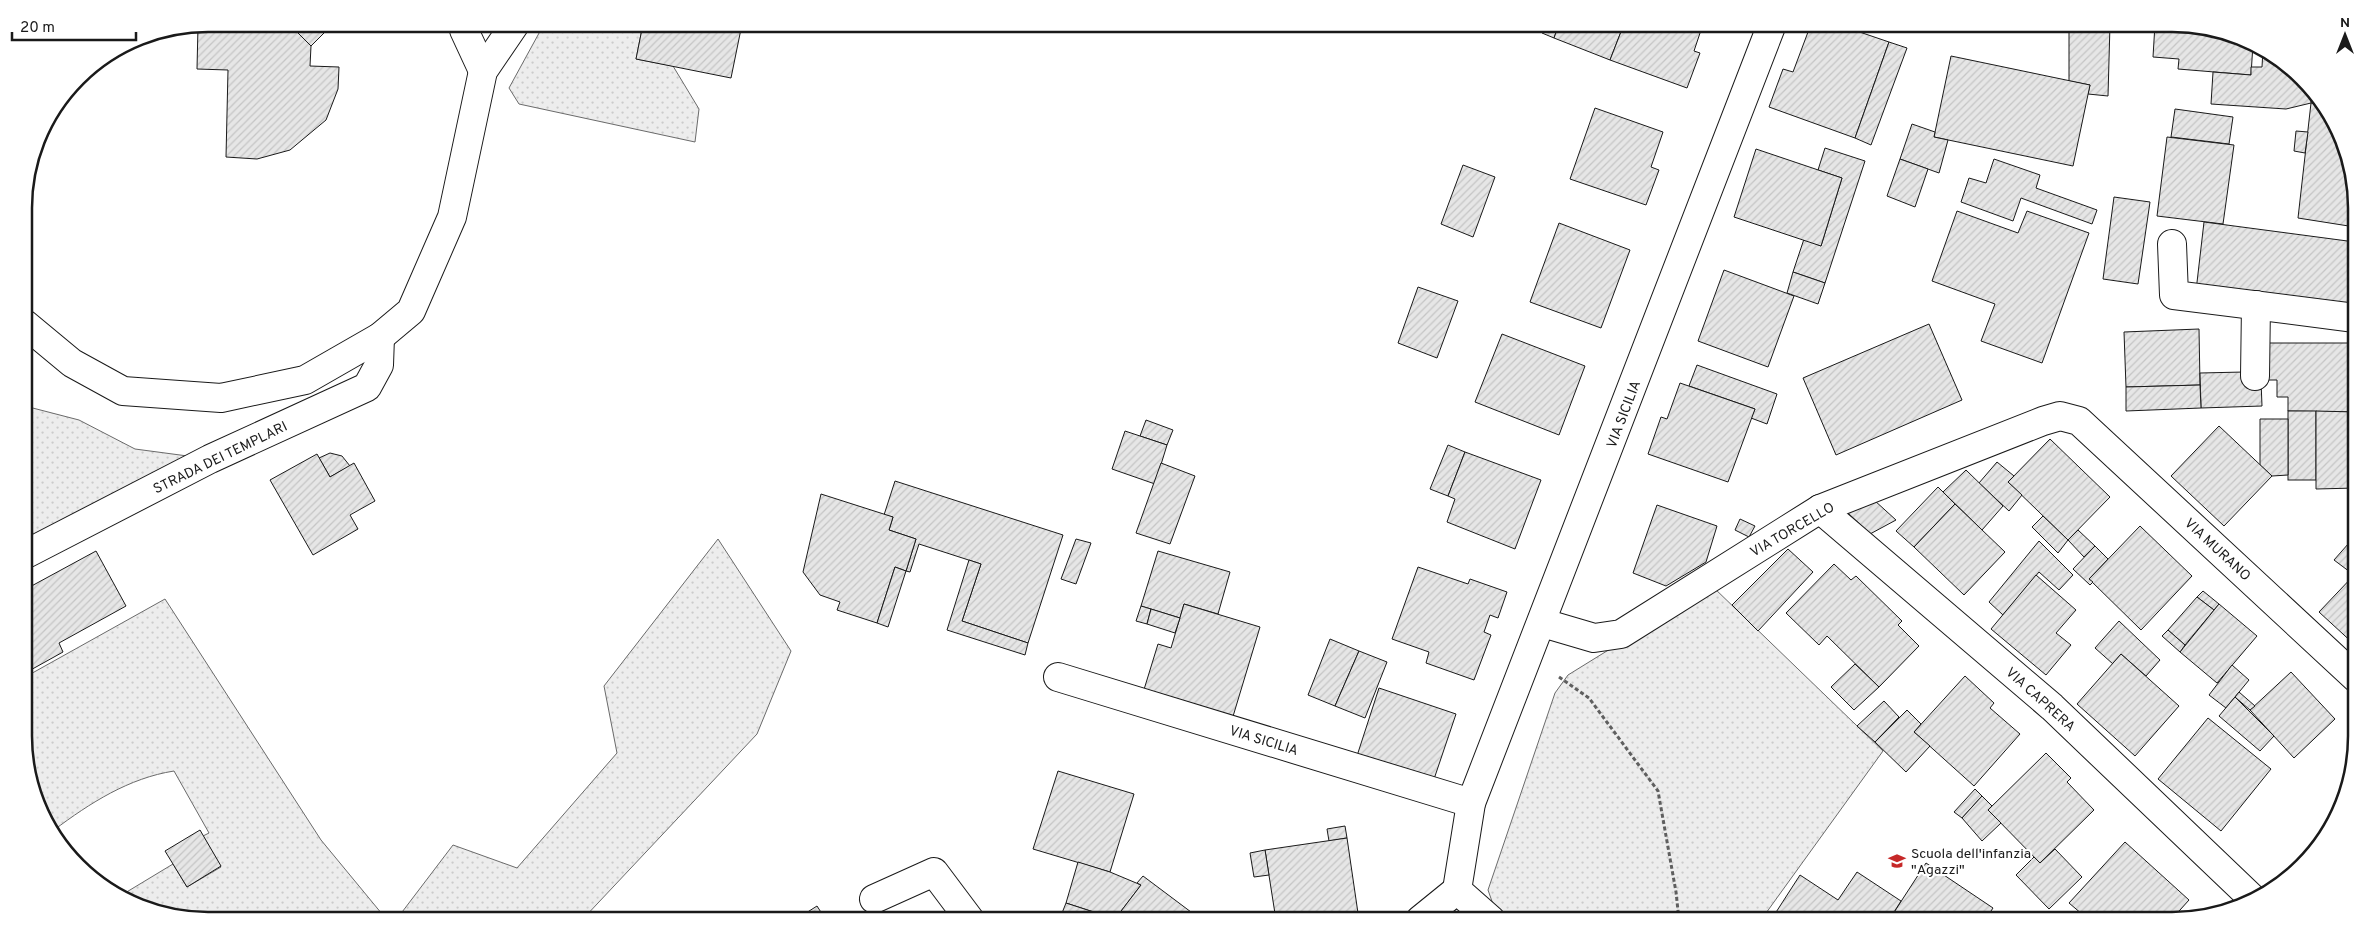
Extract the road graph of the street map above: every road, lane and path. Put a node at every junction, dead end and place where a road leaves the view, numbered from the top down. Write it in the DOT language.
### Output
graph roads {
  1 [pos="1769,32"];
  2 [pos="465,33"];
  3 [pos="509,33"];
  4 [pos="483,71"];
  5 [pos="2172,244"];
  6 [pos="2256,305"];
  7 [pos="2348,317"];
  8 [pos="33,330"];
  9 [pos="380,337"];
  10 [pos="2255,376"];
  11 [pos="2079,421"];
  12 [pos="1820,509"];
  13 [pos="32,551"];
  14 [pos="1542,623"];
  15 [pos="1529,657"];
  16 [pos="2348,671"];
  17 [pos="1058,678"];
  18 [pos="1471,803"];
  19 [pos="1457,890"];
  20 [pos="2248,894"];
  21 [pos="874,898"];
  22 [pos="1431,911"];
  23 [pos="1481,911"];
  24 [pos="1678,911"];
  25 [pos="964,912"];
  1 -- 14 [label="street, VIA SICILIA"];
  2 -- 4 [label="street"];
  3 -- 4 [label="street"];
  4 -- 9 [label="street"];
  5 -- 6 [label="street"];
  6 -- 7 [label="street"];
  6 -- 10 [label="street"];
  8 -- 9 [label="street"];
  9 -- 13 [label="street, STRADA DEI TEMPLARI"];
  11 -- 12 [label="street, VIA TORCELLO"];
  11 -- 16 [label="street, VIA MURANO"];
  12 -- 14 [label="street, VIA TORCELLO"];
  12 -- 20 [label="street, VIA CAPRERA"];
  14 -- 15 [label="street, VIA SICILIA"];
  15 -- 18 [label="street, VIA SICILIA"];
  15 -- 24 [label="path"];
  17 -- 18 [label="street, VIA SICILIA"];
  18 -- 19 [label="street, VIA SICILIA"];
  19 -- 22 [label="street"];
  19 -- 23 [label="street"];
  21 -- 25 [label="street"];
}
